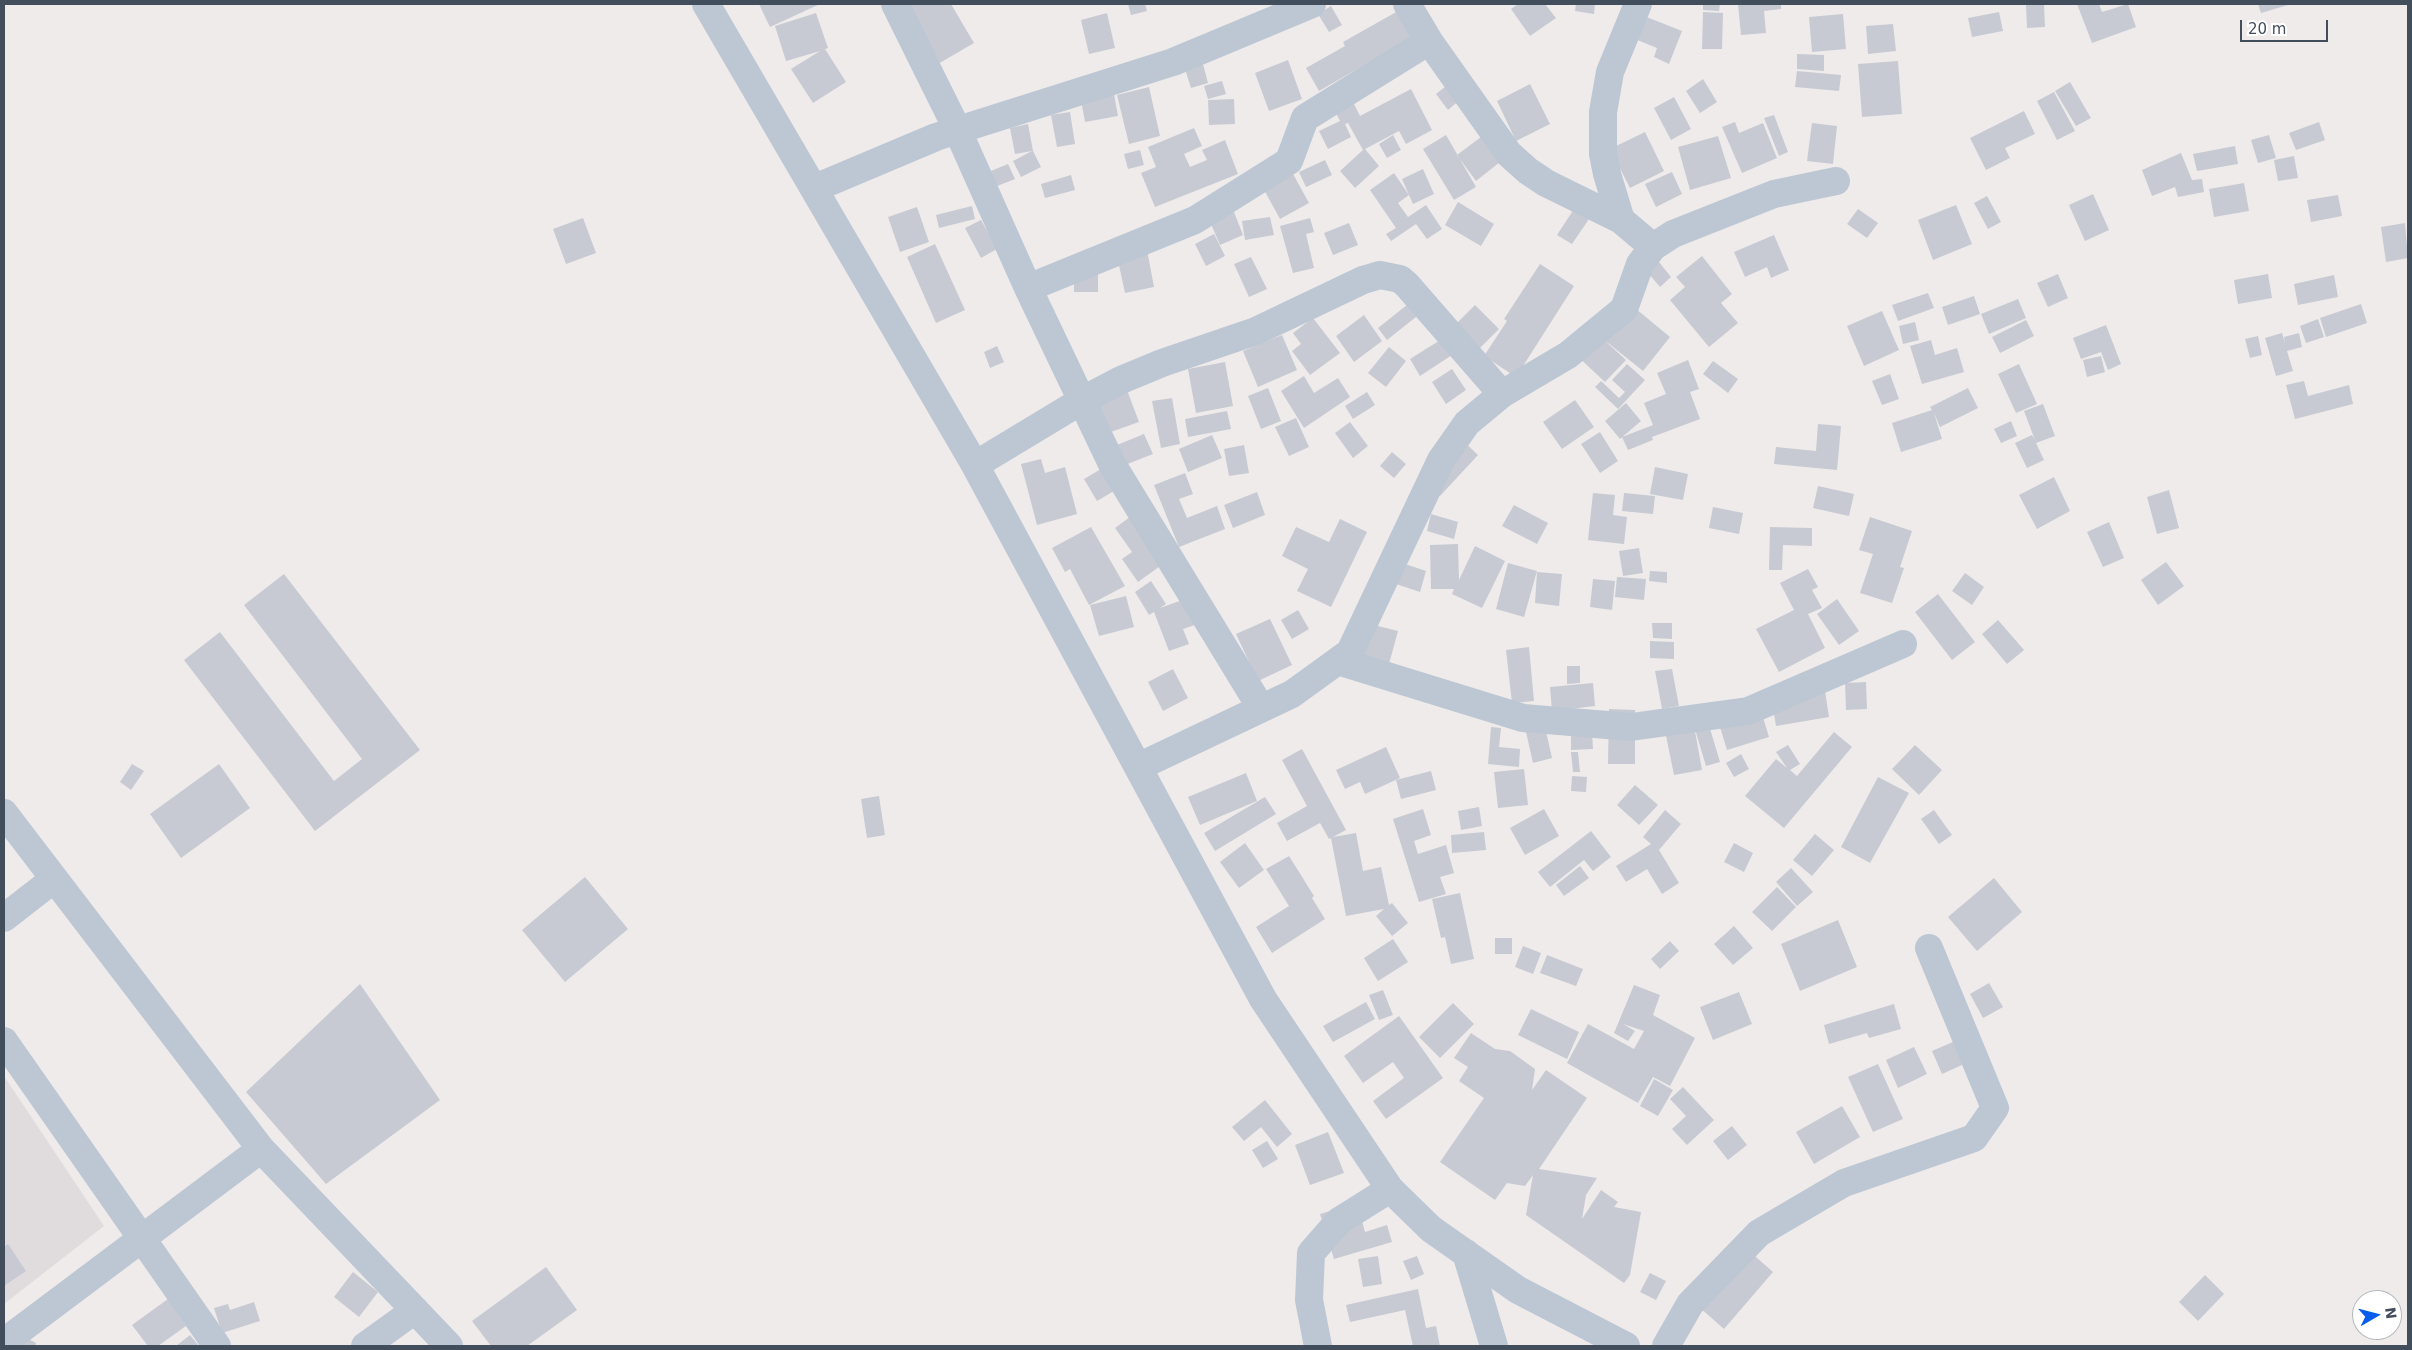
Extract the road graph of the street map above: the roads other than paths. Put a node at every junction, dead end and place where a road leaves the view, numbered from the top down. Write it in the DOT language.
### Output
graph roads {
  1 [pos="706,4"];
  2 [pos="895,4"];
  3 [pos="1312,4"];
  4 [pos="1406,4"];
  5 [pos="1638,4"];
  6 [pos="1429,41"];
  7 [pos="957,129"];
  8 [pos="1836,181"];
  9 [pos="815,188"];
  10 [pos="1621,220"];
  11 [pos="1652,247"];
  12 [pos="1028,288"];
  13 [pos="1502,394"];
  14 [pos="1081,401"];
  15 [pos="975,465"];
  16 [pos="1903,644"];
  17 [pos="1338,661"];
  18 [pos="1261,708"];
  19 [pos="1138,767"];
  20 [pos="4,813"];
  21 [pos="54,879"];
  22 [pos="4,918"];
  23 [pos="1929,948"];
  24 [pos="4,1041"];
  25 [pos="261,1149"];
  26 [pos="1390,1189"];
  27 [pos="141,1239"];
  28 [pos="1466,1254"];
  29 [pos="415,1310"];
  30 [pos="4,1342"];
  31 [pos="216,1346"];
  32 [pos="365,1346"];
  33 [pos="448,1346"];
  34 [pos="1318,1346"];
  35 [pos="1494,1346"];
  36 [pos="1626,1346"];
  37 [pos="1666,1346"];
  1 -- 9 [label="street"];
  2 -- 7 [label="street"];
  3 -- 7 [label="street"];
  4 -- 6 [label="street"];
  5 -- 10 [label="street"];
  6 -- 10 [label="street"];
  6 -- 12 [label="street"];
  7 -- 9 [label="street"];
  7 -- 12 [label="street"];
  8 -- 11 [label="street"];
  9 -- 15 [label="street"];
  10 -- 11 [label="street"];
  11 -- 13 [label="street"];
  12 -- 14 [label="street"];
  13 -- 14 [label="street"];
  13 -- 17 [label="street"];
  14 -- 15 [label="street"];
  14 -- 18 [label="street"];
  15 -- 19 [label="street"];
  16 -- 17 [label="street"];
  17 -- 18 [label="street"];
  18 -- 19 [label="street"];
  19 -- 26 [label="street"];
  20 -- 21 [label="street"];
  21 -- 22 [label="street"];
  21 -- 25 [label="street"];
  23 -- 37 [label="street"];
  24 -- 27 [label="street"];
  25 -- 27 [label="street"];
  25 -- 29 [label="street"];
  26 -- 28 [label="street"];
  26 -- 34 [label="street"];
  27 -- 30 [label="street"];
  27 -- 31 [label="street"];
  28 -- 35 [label="street"];
  28 -- 36 [label="street"];
  29 -- 32 [label="street"];
  29 -- 33 [label="street"];
}
